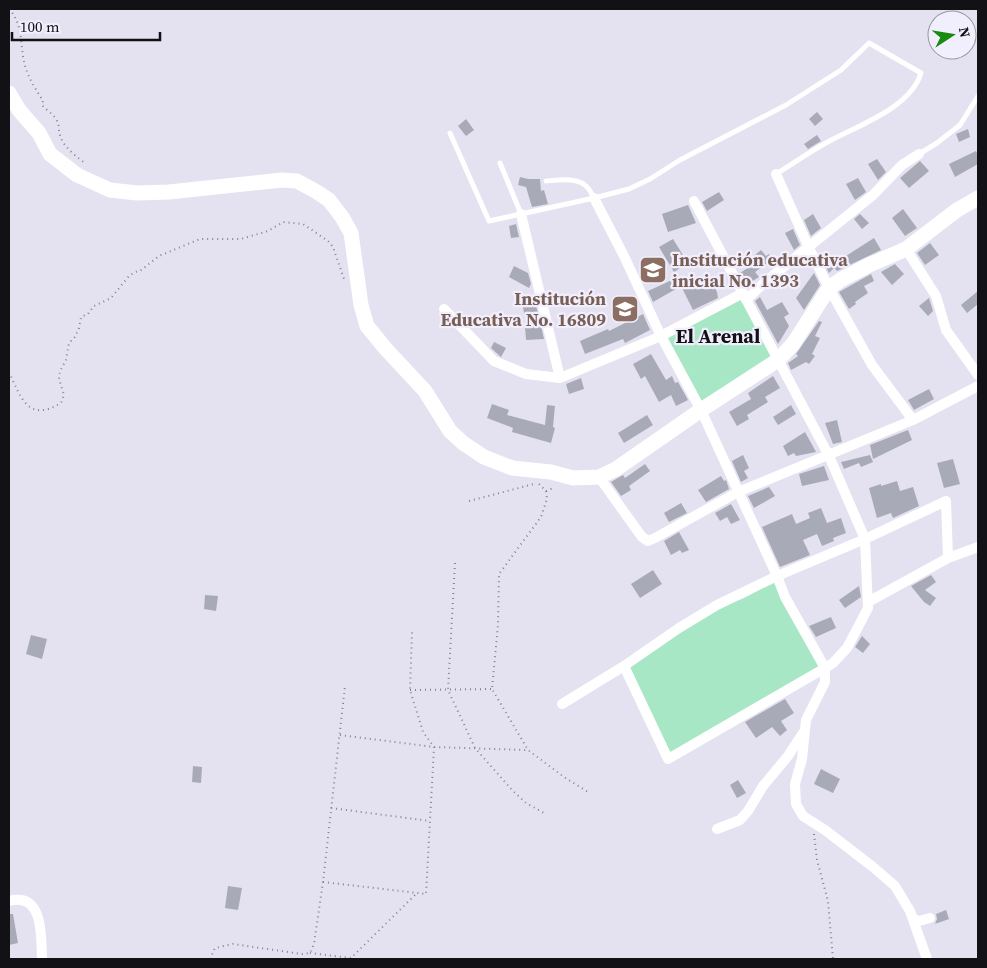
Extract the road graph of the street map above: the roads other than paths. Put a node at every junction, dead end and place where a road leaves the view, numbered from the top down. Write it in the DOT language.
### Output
graph roads {
  1 [pos="9,93"];
  2 [pos="978,96"];
  3 [pos="450,133"];
  4 [pos="919,154"];
  5 [pos="500,164"];
  6 [pos="776,174"];
  7 [pos="546,182"];
  8 [pos="594,198"];
  9 [pos="978,198"];
  10 [pos="694,201"];
  11 [pos="521,214"];
  12 [pos="808,248"];
  13 [pos="906,249"];
  14 [pos="829,288"];
  15 [pos="744,296"];
  16 [pos="444,309"];
  17 [pos="661,336"];
  18 [pos="778,360"];
  19 [pos="978,376"];
  20 [pos="560,378"];
  21 [pos="978,386"];
  22 [pos="701,410"];
  23 [pos="913,420"];
  24 [pos="829,456"];
  25 [pos="599,477"];
  26 [pos="738,492"];
  27 [pos="865,539"];
  28 [pos="978,547"];
  29 [pos="948,558"];
  30 [pos="777,576"];
  31 [pos="868,602"];
  32 [pos="624,666"];
  33 [pos="826,668"];
  34 [pos="562,704"];
  35 [pos="805,730"];
  36 [pos="717,829"];
  37 [pos="9,902"];
  38 [pos="930,918"];
  39 [pos="913,919"];
  40 [pos="42,959"];
  41 [pos="927,959"];
  1 -- 25 [label="street"];
  2 -- 4 [label="lane"];
  3 -- 11 [label="lane"];
  4 -- 12 [label="street"];
  5 -- 11 [label="lane"];
  6 -- 8 [label="lane"];
  6 -- 12 [label="street"];
  7 -- 8 [label="lane"];
  8 -- 11 [label="lane"];
  8 -- 17 [label="street"];
  9 -- 13 [label="street"];
  10 -- 15 [label="street"];
  11 -- 20 [label="street"];
  12 -- 14 [label="street"];
  12 -- 15 [label="street"];
  13 -- 14 [label="street"];
  13 -- 19 [label="street"];
  14 -- 18 [label="street"];
  14 -- 23 [label="street"];
  15 -- 17 [label="street"];
  15 -- 18 [label="street"];
  16 -- 20 [label="street"];
  17 -- 20 [label="street"];
  17 -- 22 [label="street"];
  18 -- 22 [label="street"];
  18 -- 24 [label="street"];
  21 -- 23 [label="street"];
  22 -- 25 [label="street"];
  22 -- 26 [label="street"];
  23 -- 24 [label="street"];
  24 -- 26 [label="street"];
  24 -- 27 [label="street"];
  25 -- 26 [label="street"];
  26 -- 30 [label="street"];
  27 -- 29 [label="street"];
  27 -- 30 [label="street"];
  27 -- 31 [label="street"];
  28 -- 29 [label="street"];
  29 -- 31 [label="street"];
  30 -- 32 [label="street"];
  30 -- 33 [label="street"];
  31 -- 33 [label="street"];
  32 -- 33 [label="street"];
  32 -- 34 [label="street"];
  33 -- 35 [label="street"];
  35 -- 36 [label="street"];
  35 -- 39 [label="street"];
  37 -- 40 [label="street"];
  38 -- 39 [label="street"];
  39 -- 41 [label="street"];
}
